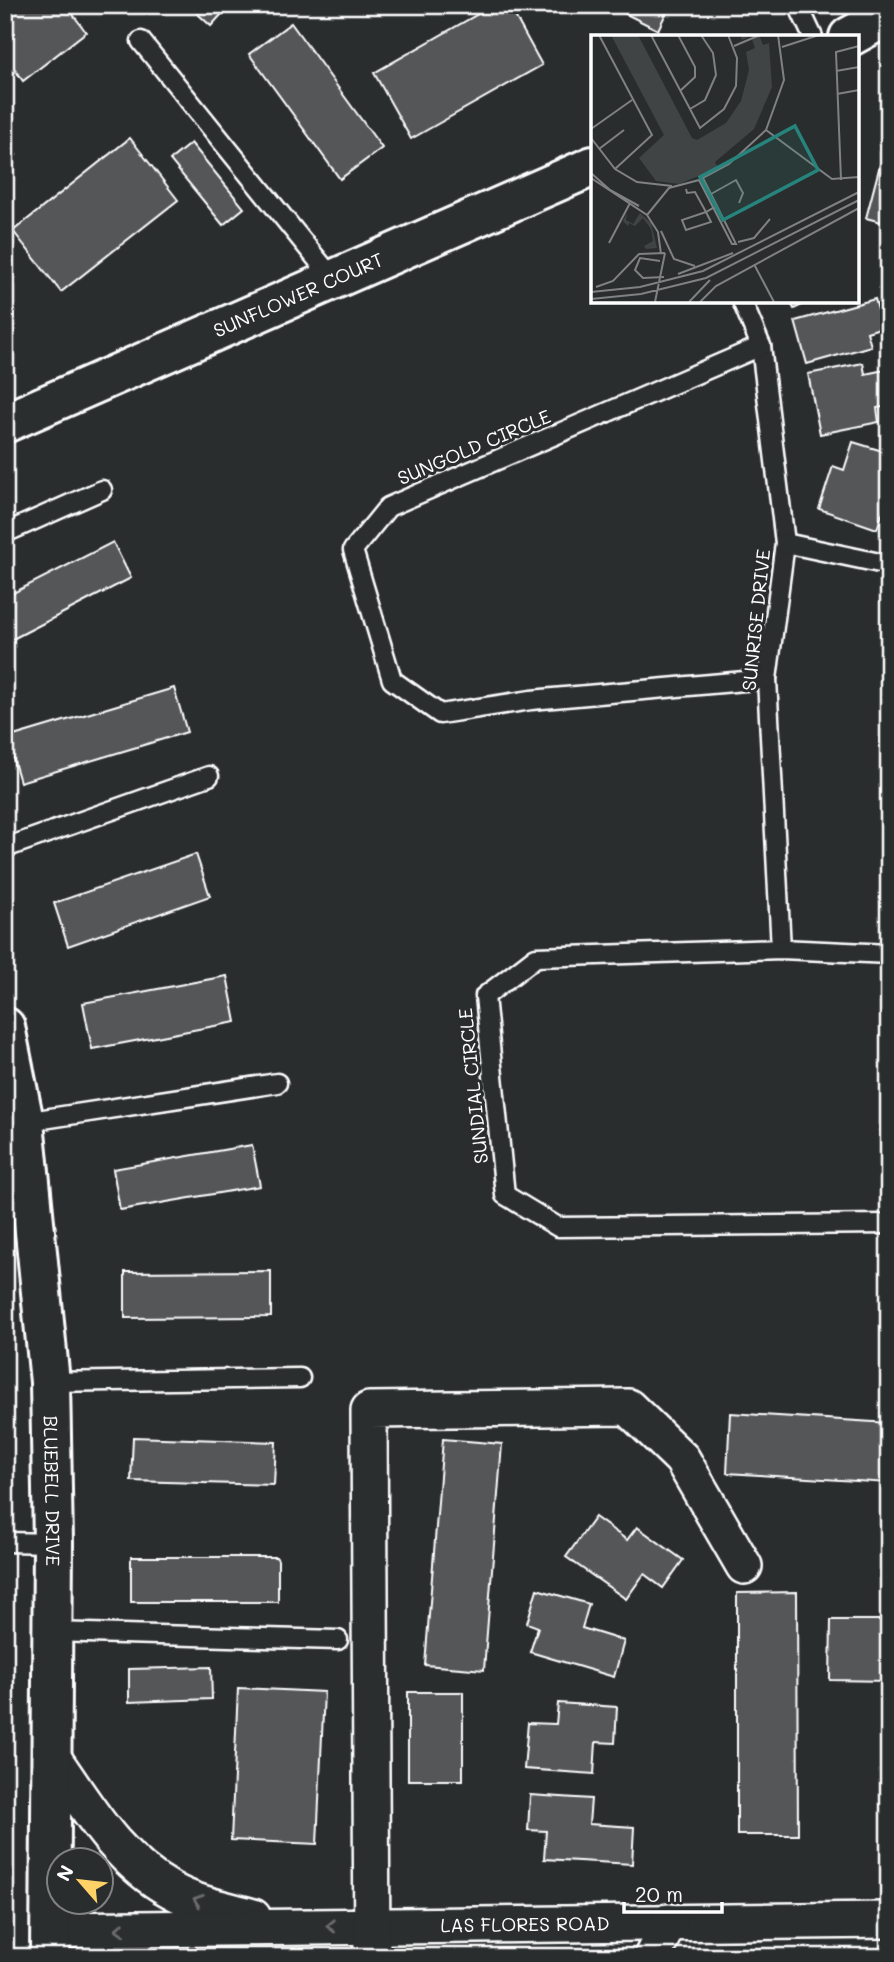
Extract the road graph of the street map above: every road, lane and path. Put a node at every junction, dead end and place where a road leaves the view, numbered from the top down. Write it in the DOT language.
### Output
graph roads {
  1 [pos="798,5"];
  2 [pos="889,15"];
  3 [pos="812,35"];
  4 [pos="853,35"];
  5 [pos="141,41"];
  6 [pos="591,167"];
  7 [pos="333,279"];
  8 [pos="743,303"];
  9 [pos="761,346"];
  10 [pos="5,423"];
  11 [pos="102,490"];
  12 [pos="5,533"];
  13 [pos="785,543"];
  14 [pos="889,565"];
  15 [pos="767,679"];
  16 [pos="209,776"];
  17 [pos="5,848"];
  18 [pos="781,949"];
  19 [pos="889,954"];
  20 [pos="5,1027"];
  21 [pos="277,1083"];
  22 [pos="24,1122"];
  23 [pos="889,1224"];
  24 [pos="300,1378"];
  25 [pos="50,1382"];
  26 [pos="5,1542"];
  27 [pos="53,1543"];
  28 [pos="744,1566"];
  29 [pos="52,1632"];
  30 [pos="338,1640"];
  31 [pos="51,1755"];
  32 [pos="889,1920"];
  33 [pos="669,1922"];
  34 [pos="286,1927"];
  35 [pos="372,1941"];
  36 [pos="50,1943"];
  37 [pos="652,1957"];
  1 -- 3 [label="lane"];
  2 -- 4 [label="street"];
  5 -- 7 [label="lane"];
  6 -- 7 [label="street, SUNFLOWER COURT"];
  7 -- 10 [label="street, SUNFLOWER COURT"];
  8 -- 9 [label="lane, SUNRISE DRIVE"];
  9 -- 13 [label="lane, SUNRISE DRIVE"];
  9 -- 15 [label="lane, SUNGOLD CIRCLE"];
  11 -- 12 [label="lane"];
  13 -- 14 [label="lane"];
  13 -- 15 [label="lane, SUNRISE DRIVE"];
  15 -- 18 [label="lane, SUNRISE DRIVE"];
  16 -- 17 [label="lane"];
  18 -- 19 [label="lane, SUNDIAL CIRCLE"];
  18 -- 23 [label="lane, SUNDIAL CIRCLE"];
  20 -- 22 [label="street, BLUEBELL DRIVE"];
  21 -- 22 [label="lane"];
  22 -- 25 [label="street, BLUEBELL DRIVE"];
  24 -- 25 [label="lane"];
  25 -- 27 [label="street, BLUEBELL DRIVE"];
  26 -- 27 [label="lane"];
  27 -- 29 [label="street, BLUEBELL DRIVE"];
  28 -- 35 [label="street"];
  29 -- 30 [label="lane"];
  29 -- 31 [label="street, BLUEBELL DRIVE"];
  34 -- 31 [label="street, LAS FLORES ROAD, one-way"];
  31 -- 36 [label="street, BLUEBELL DRIVE"];
  32 -- 33 [label="street, LAS FLORES ROAD"];
  33 -- 35 [label="street, LAS FLORES ROAD"];
  33 -- 37 [label="street"];
  35 -- 34 [label="street, LAS FLORES ROAD, one-way"];
  34 -- 36 [label="street, LAS FLORES ROAD, one-way"];
}
